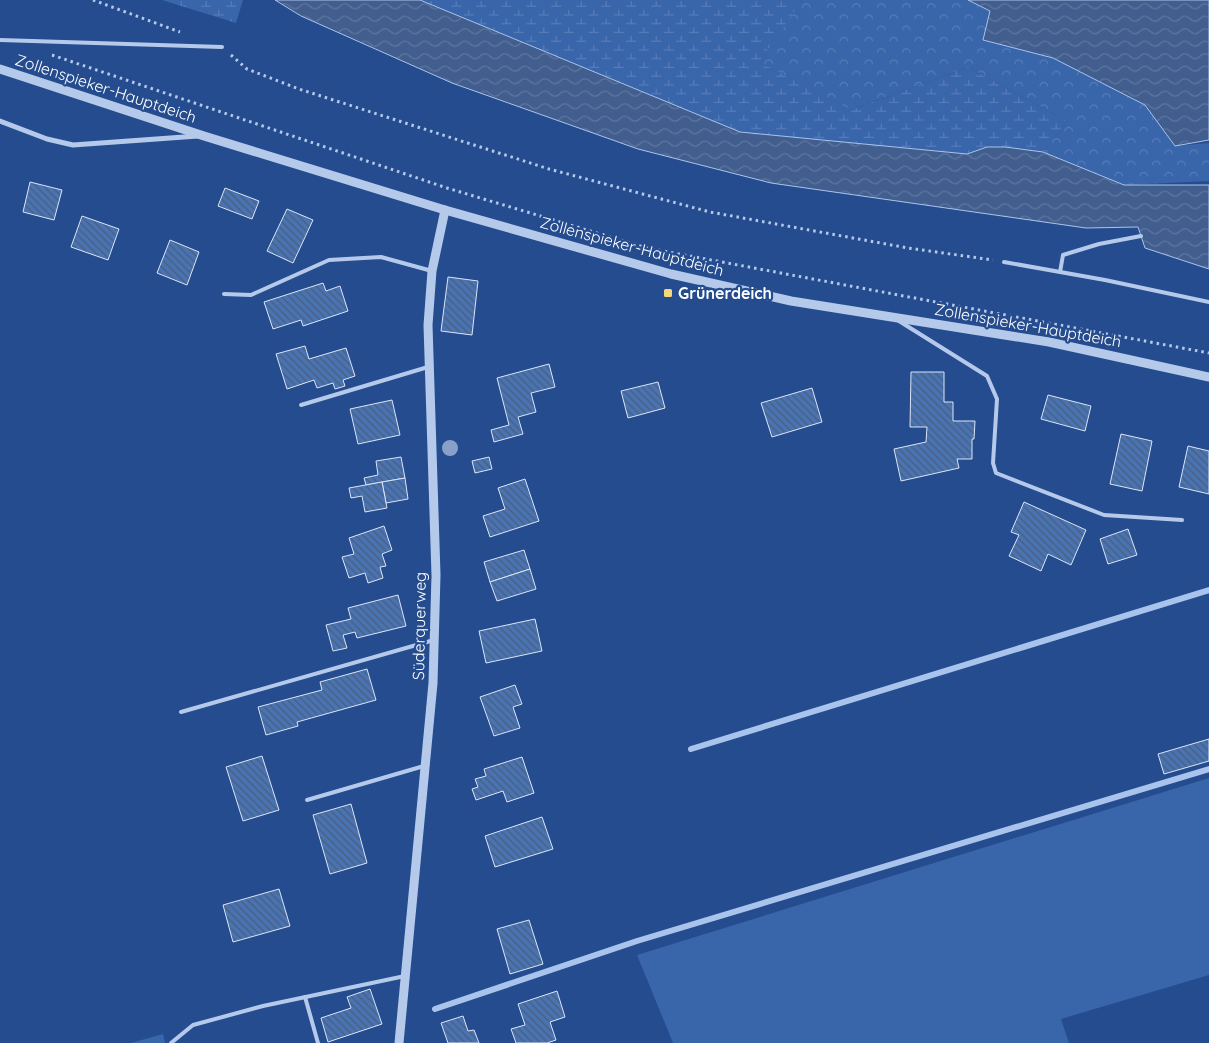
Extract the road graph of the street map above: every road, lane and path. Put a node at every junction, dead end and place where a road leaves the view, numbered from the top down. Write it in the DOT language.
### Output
graph roads {
  1 [pos="93,0"];
  2 [pos="185,33"];
  3 [pos="0,40"];
  4 [pos="222,47"];
  5 [pos="44,53"];
  6 [pos="0,69"];
  7 [pos="0,121"];
  8 [pos="204,136"];
  9 [pos="446,210"];
  10 [pos="1141,236"];
  11 [pos="1004,262"];
  12 [pos="432,271"];
  13 [pos="1060,272"];
  14 [pos="224,294"];
  15 [pos="1209,302"];
  16 [pos="891,316"];
  17 [pos="1209,353"];
  18 [pos="428,368"];
  19 [pos="1209,377"];
  20 [pos="301,405"];
  21 [pos="1182,520"];
  22 [pos="434,640"];
  23 [pos="181,712"];
  24 [pos="425,765"];
  25 [pos="307,800"];
  26 [pos="405,976"];
  27 [pos="305,997"];
  28 [pos="171,1043"];
  29 [pos="318,1043"];
  30 [pos="399,1043"];
  1 -- 2 [label="path"];
  3 -- 4 [label="lane"];
  4 -- 11 [label="path"];
  5 -- 17 [label="path"];
  6 -- 8 [label="street, Zollenspieker-Hauptdeich"];
  7 -- 8 [label="street, Zollenspieker-Hauptdeich"];
  8 -- 9 [label="street, Zollenspieker-Hauptdeich"];
  9 -- 12 [label="street, Süderquerweg"];
  9 -- 16 [label="street, Zollenspieker-Hauptdeich"];
  10 -- 13 [label="lane"];
  11 -- 13 [label="lane"];
  12 -- 14 [label="lane"];
  12 -- 18 [label="street, Süderquerweg"];
  13 -- 15 [label="lane"];
  16 -- 19 [label="street, Zollenspieker-Hauptdeich"];
  16 -- 21 [label="lane"];
  18 -- 20 [label="lane"];
  18 -- 22 [label="street, Süderquerweg"];
  22 -- 23 [label="lane"];
  22 -- 24 [label="street, Süderquerweg"];
  24 -- 25 [label="lane"];
  24 -- 26 [label="street, Süderquerweg"];
  26 -- 27 [label="lane"];
  26 -- 30 [label="street, Süderquerweg"];
  27 -- 28 [label="lane"];
  27 -- 29 [label="lane"];
}
